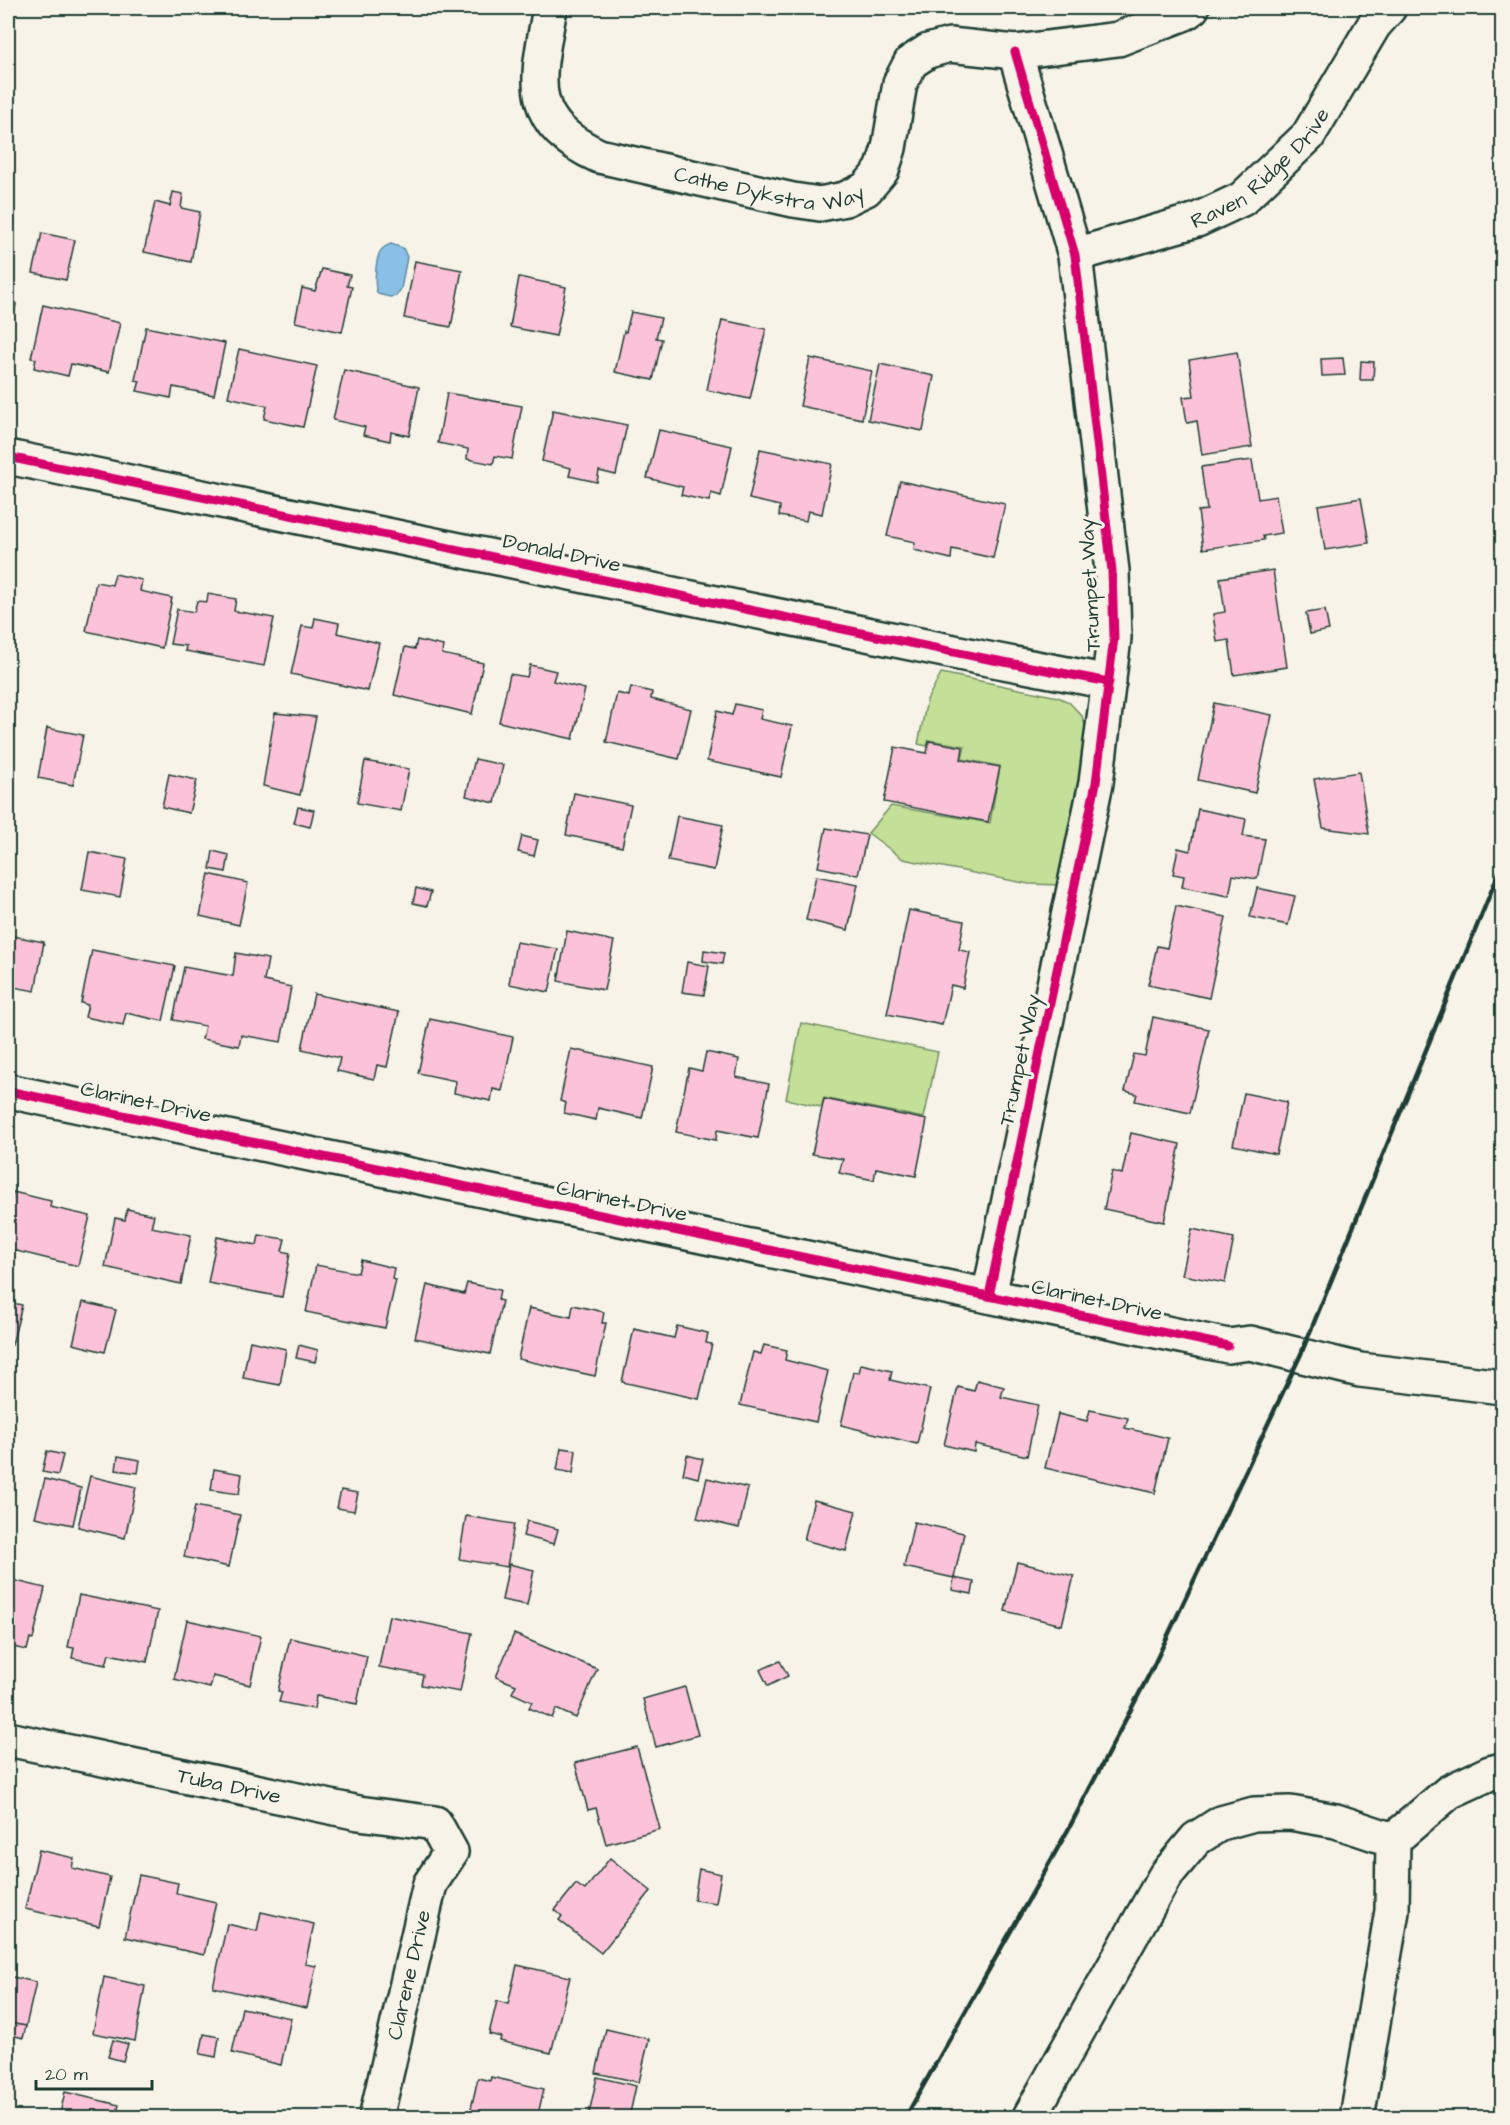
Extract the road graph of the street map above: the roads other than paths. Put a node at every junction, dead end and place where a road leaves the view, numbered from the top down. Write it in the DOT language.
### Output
graph roads {
  1 [pos="550,8"];
  2 [pos="1191,8"];
  3 [pos="1389,8"];
  4 [pos="1015,52"];
  5 [pos="1075,255"];
  6 [pos="8,458"];
  7 [pos="1109,682"];
  8 [pos="8,1091"];
  9 [pos="989,1296"];
  10 [pos="1503,1387"];
  11 [pos="8,1739"];
  12 [pos="1503,1770"];
  13 [pos="444,1839"];
  14 [pos="1393,1840"];
  15 [pos="376,2118"];
  16 [pos="1029,2118"];
  17 [pos="1357,2118"];
  1 -- 4 [label="street, Cathe Dykstra Way"];
  2 -- 4 [label="street, Cathe Dykstra Way"];
  3 -- 5 [label="street, Raven Ridge Drive"];
  4 -- 5 [label="street, Trumpet Way"];
  5 -- 7 [label="street, Trumpet Way"];
  6 -- 7 [label="street, Donald Drive"];
  7 -- 9 [label="street, Trumpet Way"];
  8 -- 9 [label="street, Clarinet Drive"];
  9 -- 10 [label="street, Clarinet Drive"];
  11 -- 13 [label="street, Tuba Drive"];
  12 -- 14 [label="street"];
  13 -- 15 [label="street, Clarene Drive"];
  14 -- 16 [label="street"];
  14 -- 17 [label="street"];
}
